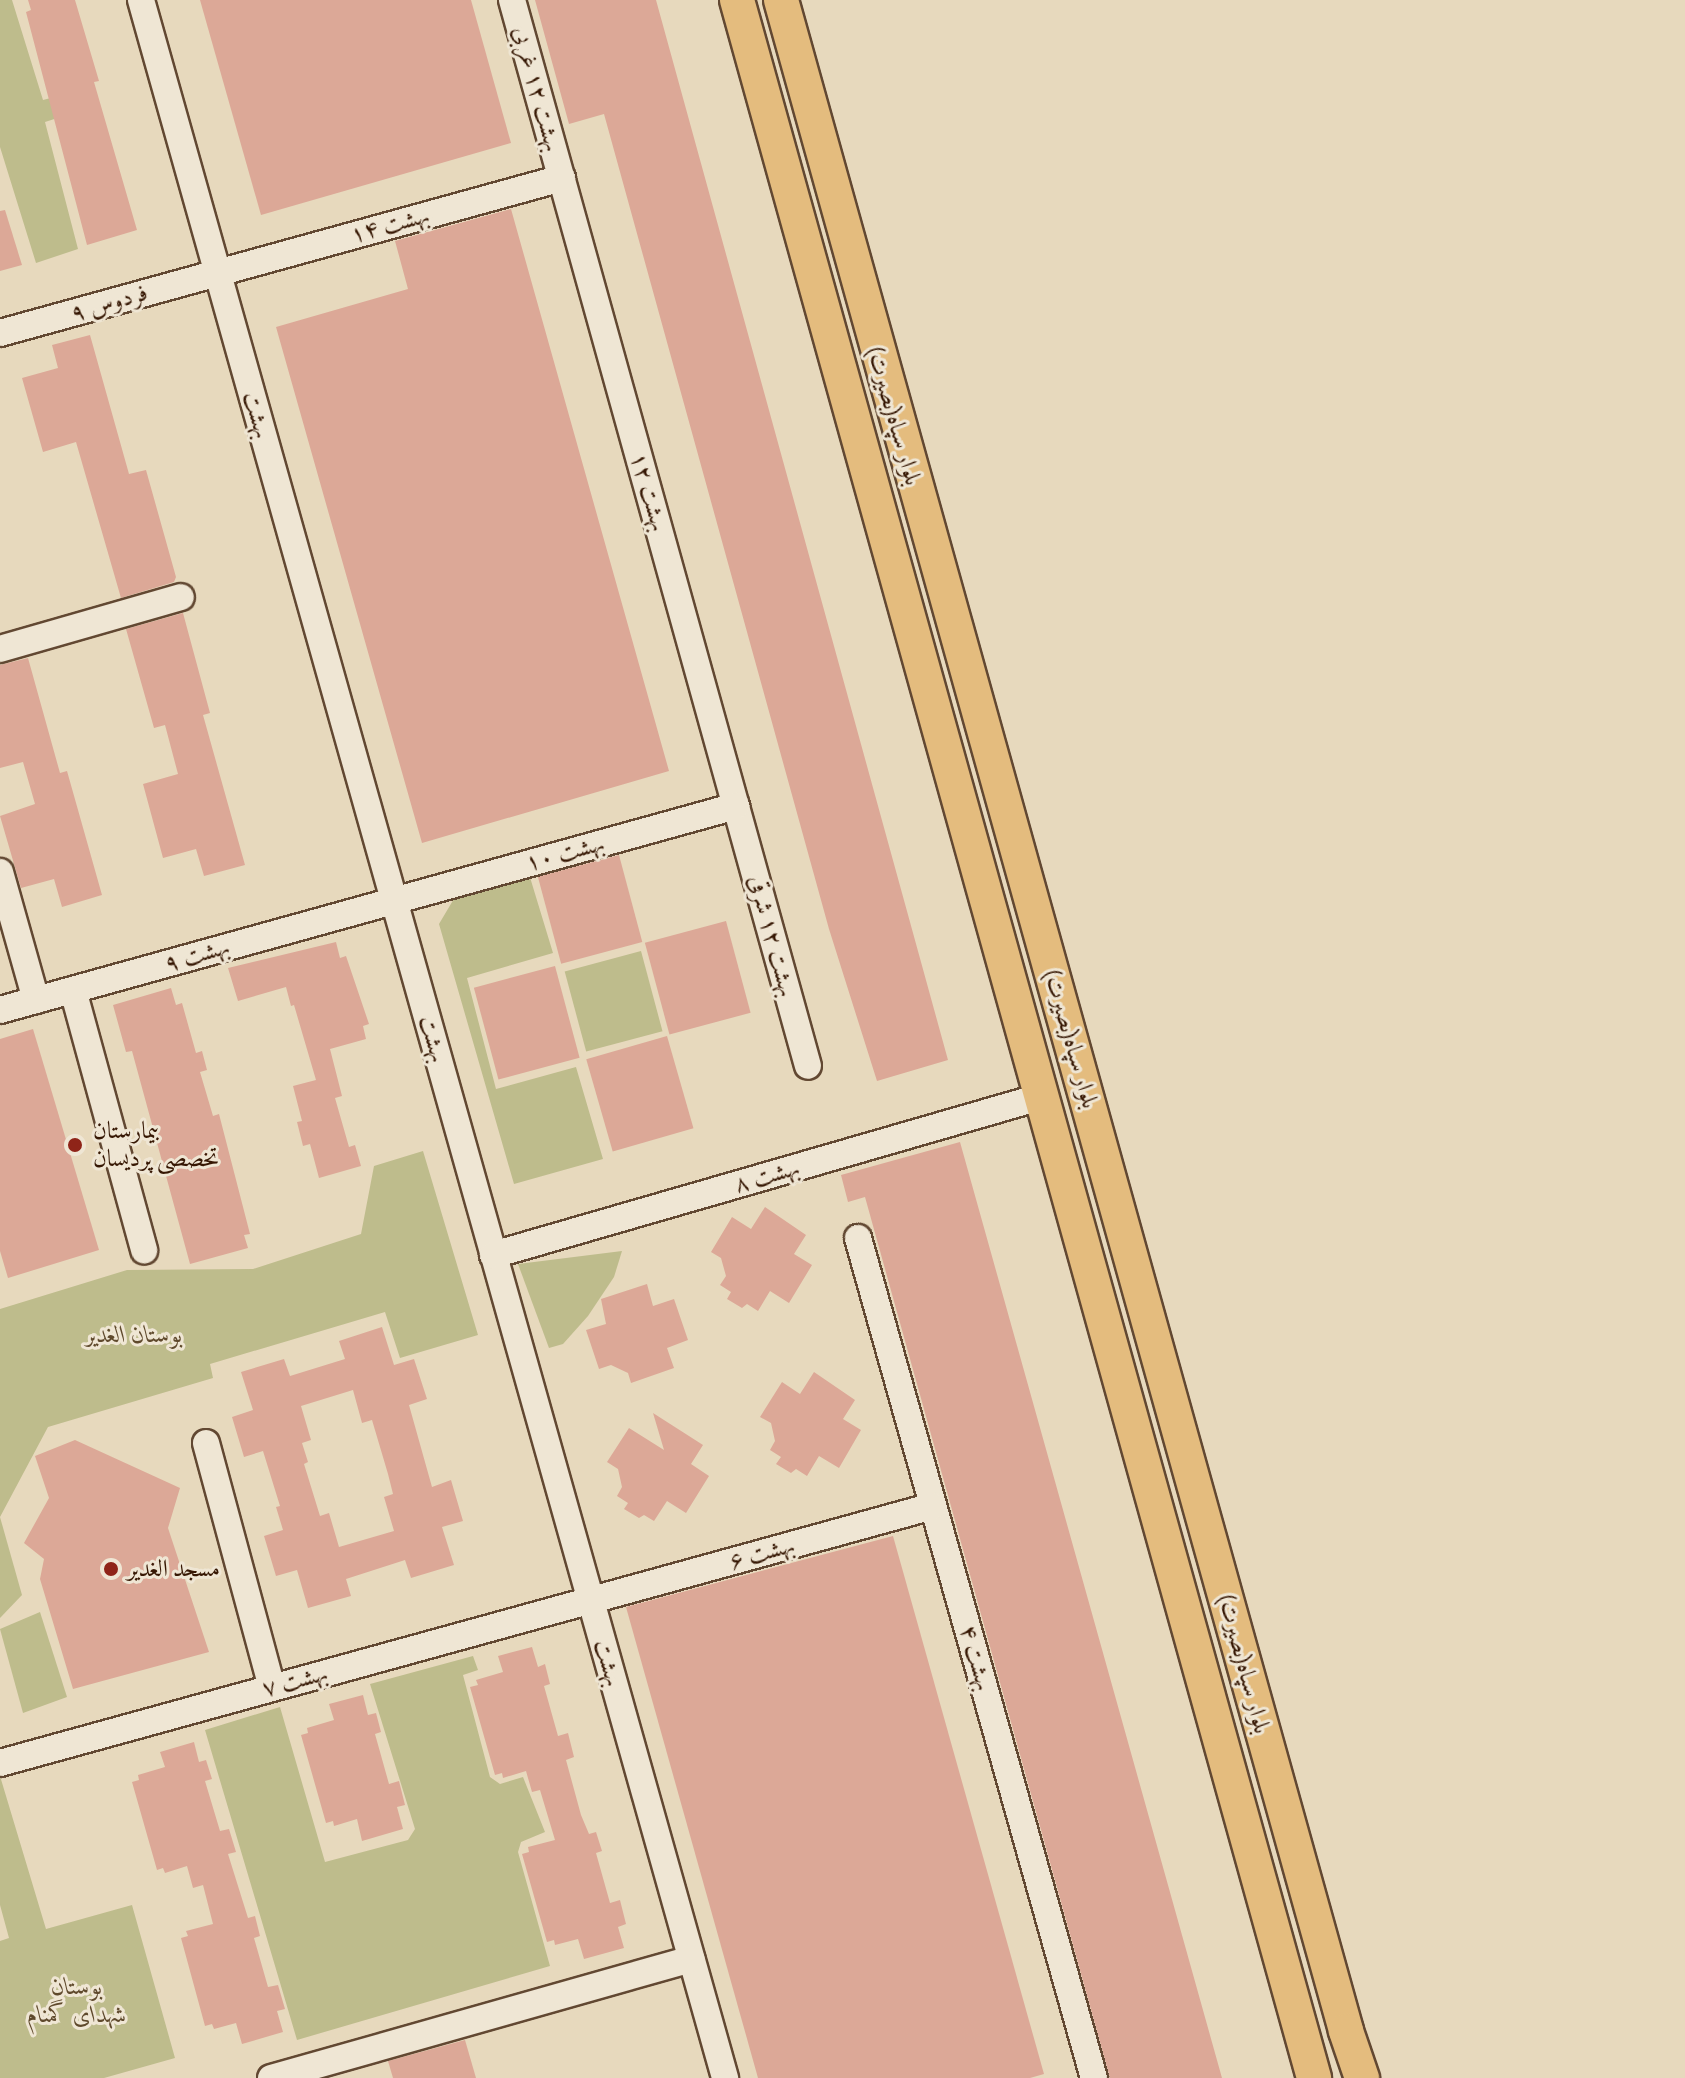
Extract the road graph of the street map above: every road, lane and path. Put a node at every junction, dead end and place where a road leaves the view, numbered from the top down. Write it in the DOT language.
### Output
graph roads {
  1 [pos="141,0"];
  2 [pos="512,0"];
  3 [pos="737,0"];
  4 [pos="781,0"];
  5 [pos="562,178"];
  6 [pos="850,258"];
  7 [pos="814,268"];
  8 [pos="217,273"];
  9 [pos="0,333"];
  10 [pos="181,597"];
  11 [pos="0,649"];
  12 [pos="736,806"];
  13 [pos="0,872"];
  14 [pos="394,900"];
  15 [pos="73,990"];
  16 [pos="36,1000"];
  17 [pos="0,1010"];
  18 [pos="808,1066"];
  19 [pos="1084,1086"];
  20 [pos="1040,1097"];
  21 [pos="858,1238"];
  22 [pos="144,1250"];
  23 [pos="493,1255"];
  24 [pos="206,1443"];
  25 [pos="933,1506"];
  26 [pos="590,1600"];
  27 [pos="272,1687"];
  28 [pos="1258,1713"];
  29 [pos="1214,1725"];
  30 [pos="0,1763"];
  31 [pos="691,1959"];
  32 [pos="271,2078"];
  33 [pos="725,2078"];
  34 [pos="1094,2078"];
  35 [pos="1314,2078"];
  36 [pos="1362,2078"];
  1 -- 8 [label="street, بهشت"];
  2 -- 5 [label="street, بهشت ۱۲ غربی"];
  3 -- 7 [label="main road, بلوار سپاه(بصیرت)"];
  4 -- 6 [label="main road, بلوار سپاه(بصیرت)"];
  5 -- 8 [label="street, بهشت ۱۴"];
  5 -- 12 [label="street, بهشت ۱۲"];
  6 -- 7 [label="street"];
  6 -- 19 [label="main road, بلوار سپاه(بصیرت)"];
  7 -- 20 [label="main road, بلوار سپاه(بصیرت)"];
  8 -- 9 [label="street, فردوس ۹"];
  8 -- 14 [label="street, بهشت"];
  10 -- 11 [label="street"];
  12 -- 14 [label="street, بهشت ۱۰"];
  12 -- 18 [label="street, بهشت ۱۲ شرقی"];
  13 -- 16 [label="street"];
  14 -- 15 [label="street, بهشت ۹"];
  14 -- 23 [label="street, بهشت"];
  15 -- 16 [label="street, بهشت ۹"];
  15 -- 22 [label="street"];
  16 -- 17 [label="street, بهشت ۹"];
  19 -- 20 [label="main road"];
  19 -- 28 [label="main road, بلوار سپاه(بصیرت)"];
  20 -- 23 [label="street, بهشت ۸"];
  20 -- 29 [label="main road, بلوار سپاه(بصیرت)"];
  21 -- 25 [label="street, بهشت ۴"];
  23 -- 26 [label="street, بهشت"];
  24 -- 27 [label="street"];
  25 -- 26 [label="street, بهشت ۶"];
  25 -- 34 [label="street, بهشت ۴"];
  26 -- 27 [label="street, بهشت ۷"];
  26 -- 31 [label="street, بهشت"];
  27 -- 30 [label="street, بهشت ۷"];
  28 -- 29 [label="main road"];
  28 -- 36 [label="main road, بلوار سپاه(بصیرت)"];
  29 -- 35 [label="main road, بلوار سپاه(بصیرت)"];
  31 -- 32 [label="street"];
  31 -- 33 [label="street, بهشت"];
}
